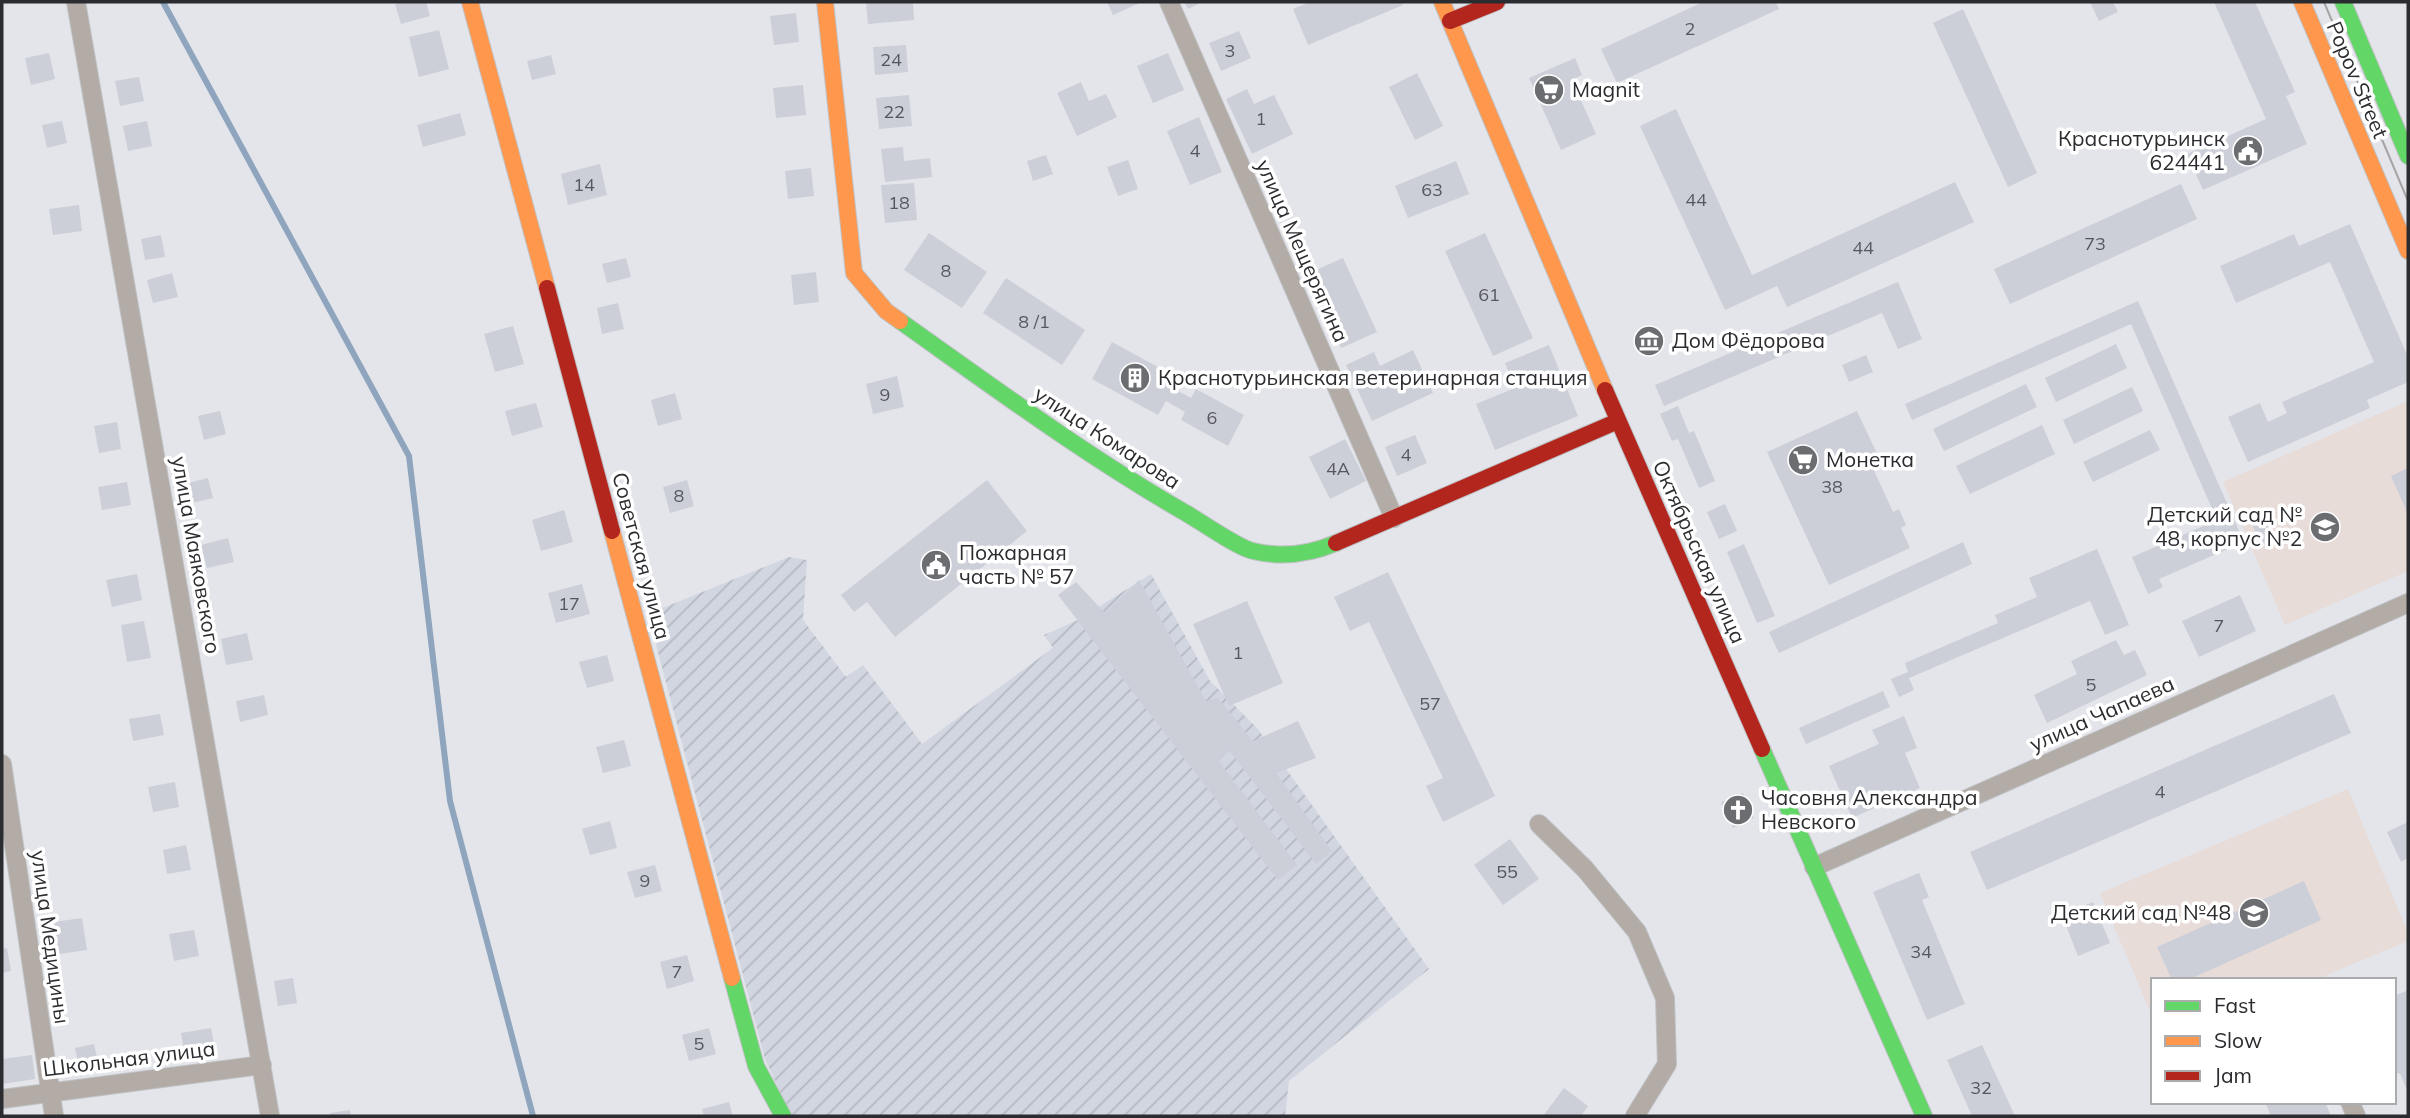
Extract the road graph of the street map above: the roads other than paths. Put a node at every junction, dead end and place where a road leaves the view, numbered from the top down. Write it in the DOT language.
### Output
graph roads {
  1 [pos="76,2"];
  2 [pos="470,2"];
  3 [pos="825,2"];
  4 [pos="1169,2"];
  5 [pos="1442,2"];
  6 [pos="1497,2"];
  7 [pos="2302,2"];
  8 [pos="2343,2"];
  9 [pos="1450,21"];
  10 [pos="2408,156"];
  11 [pos="2408,251"];
  12 [pos="1618,421"];
  13 [pos="1394,518"];
  14 [pos="2408,603"];
  15 [pos="2,764"];
  16 [pos="1539,824"];
  17 [pos="1814,867"];
  18 [pos="262,1065"];
  19 [pos="50,1092"];
  20 [pos="2,1099"];
  21 [pos="54,1116"];
  22 [pos="270,1116"];
  23 [pos="783,1116"];
  24 [pos="1635,1116"];
  25 [pos="1924,1116"];
  1 -- 18 [label="street, улица Маяковского"];
  2 -- 23 [label="main road, Советская улица"];
  3 -- 13 [label="main road, улица Комарова"];
  4 -- 13 [label="street, улица Мещерягина"];
  5 -- 9 [label="main road, Октябрьская улица"];
  6 -- 9 [label="main road"];
  7 -- 11 [label="main road, Popov Street"];
  8 -- 10 [label="main road, Popov Street"];
  9 -- 12 [label="main road, Октябрьская улица"];
  12 -- 13 [label="main road, улица Комарова"];
  12 -- 17 [label="main road, Октябрьская улица"];
  14 -- 17 [label="street, улица Чапаева"];
  15 -- 19 [label="street, улица Медицины"];
  16 -- 24 [label="street"];
  17 -- 25 [label="main road, Октябрьская улица"];
  18 -- 19 [label="street, Школьная улица"];
  18 -- 22 [label="street, улица Маяковского"];
  19 -- 20 [label="street, Школьная улица"];
  19 -- 21 [label="street, улица Медицины"];
}
